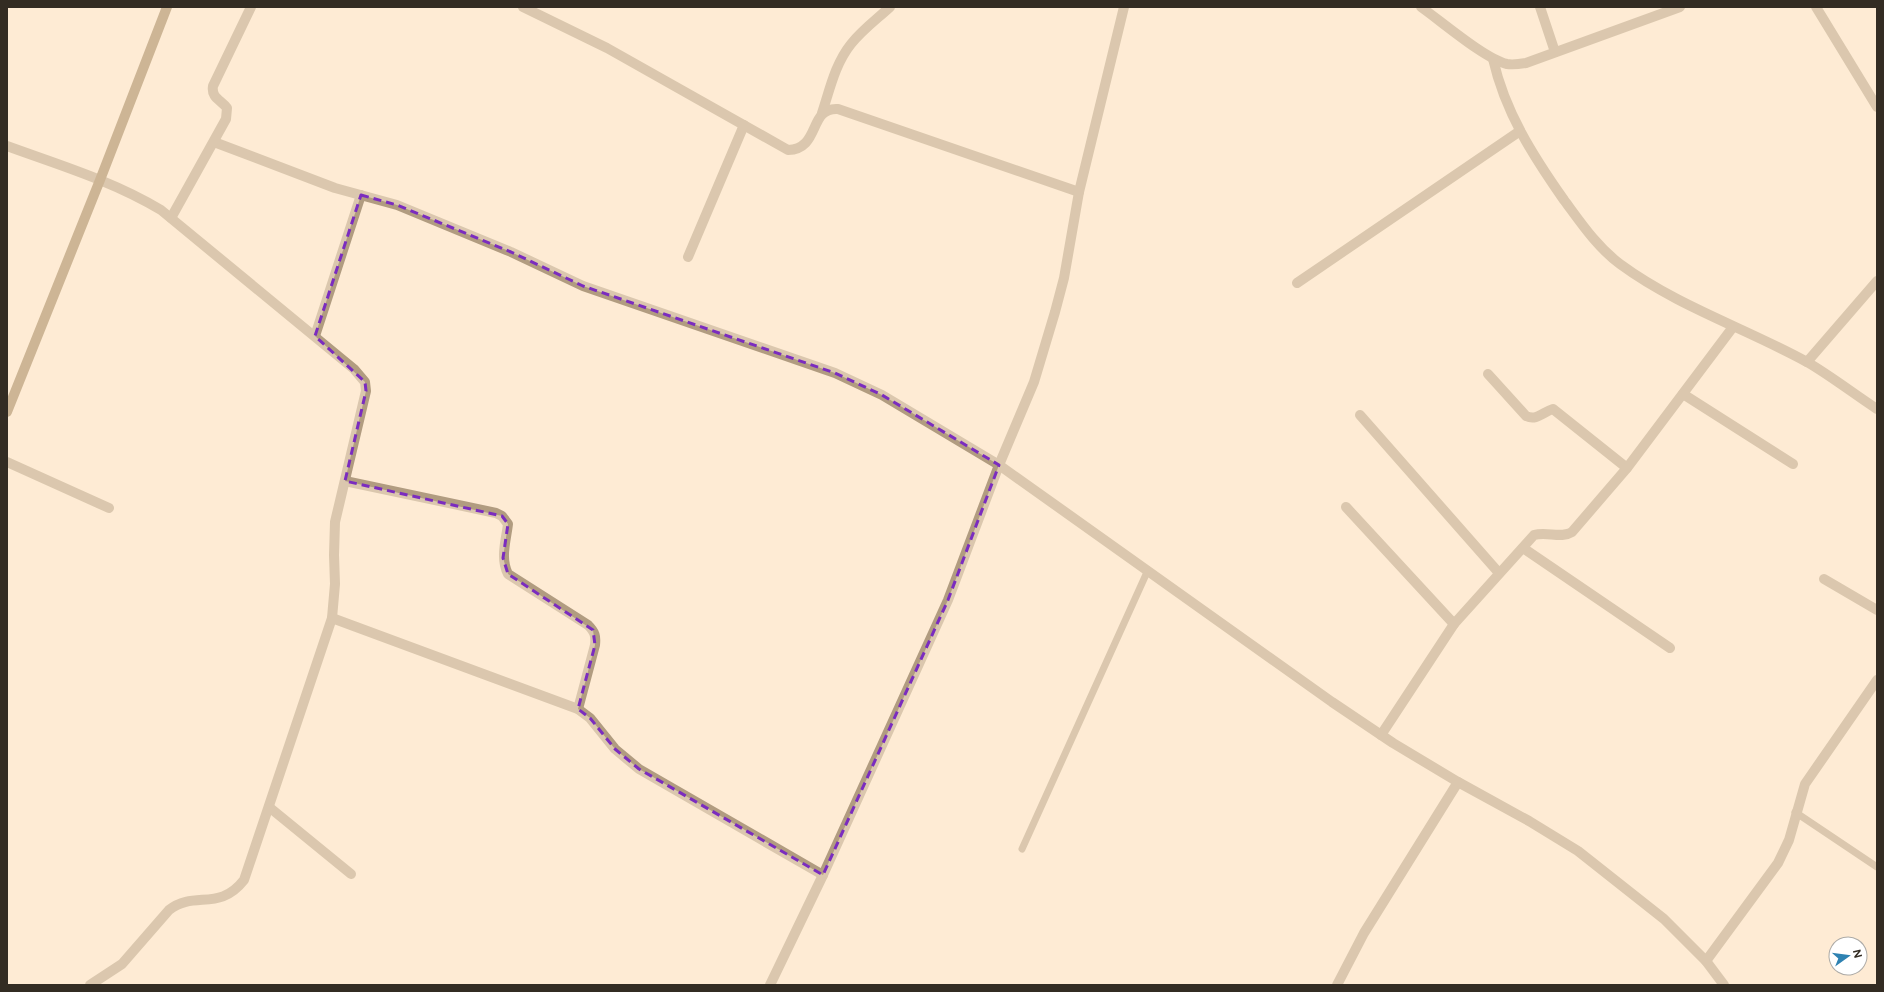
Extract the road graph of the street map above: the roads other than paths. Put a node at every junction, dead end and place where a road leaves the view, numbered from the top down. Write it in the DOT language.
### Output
graph roads {
  1 [pos="167,7"];
  2 [pos="251,7"];
  3 [pos="523,7"];
  4 [pos="890,7"];
  5 [pos="1124,7"];
  6 [pos="1421,7"];
  7 [pos="1540,7"];
  8 [pos="1680,7"];
  9 [pos="1816,7"];
  10 [pos="1555,52"];
  11 [pos="1493,59"];
  12 [pos="1877,107"];
  13 [pos="822,113"];
  14 [pos="744,125"];
  15 [pos="1520,131"];
  16 [pos="214,142"];
  17 [pos="7,146"];
  18 [pos="100,180"];
  19 [pos="1079,192"];
  20 [pos="361,195"];
  21 [pos="170,218"];
  22 [pos="688,256"];
  23 [pos="1877,281"];
  24 [pos="1297,283"];
  25 [pos="1733,327"];
  26 [pos="315,336"];
  27 [pos="1807,362"];
  28 [pos="1488,374"];
  29 [pos="1683,394"];
  30 [pos="1877,409"];
  31 [pos="7,412"];
  32 [pos="1360,414"];
  33 [pos="7,462"];
  34 [pos="1793,464"];
  35 [pos="999,465"];
  36 [pos="1627,468"];
  37 [pos="345,481"];
  38 [pos="1346,507"];
  39 [pos="109,508"];
  40 [pos="1523,548"];
  41 [pos="1148,570"];
  42 [pos="1499,573"];
  43 [pos="1824,579"];
  44 [pos="1877,610"];
  45 [pos="332,618"];
  46 [pos="1454,624"];
  47 [pos="1670,648"];
  48 [pos="1877,680"];
  49 [pos="578,709"];
  50 [pos="1381,735"];
  51 [pos="1458,782"];
  52 [pos="269,807"];
  53 [pos="1795,812"];
  54 [pos="1022,849"];
  55 [pos="1877,867"];
  56 [pos="351,874"];
  57 [pos="823,875"];
  58 [pos="1706,961"];
  59 [pos="90,985"];
  60 [pos="770,985"];
  61 [pos="1337,985"];
  62 [pos="1724,985"];
  1 -- 18 [label="main road"];
  2 -- 16 [label="street"];
  3 -- 14 [label="street"];
  4 -- 13 [label="street"];
  5 -- 19 [label="street"];
  6 -- 11 [label="street"];
  7 -- 10 [label="street"];
  8 -- 10 [label="street"];
  9 -- 12 [label="street"];
  10 -- 11 [label="street"];
  11 -- 15 [label="street"];
  13 -- 14 [label="street"];
  13 -- 19 [label="street"];
  14 -- 22 [label="street"];
  15 -- 24 [label="street"];
  15 -- 25 [label="street"];
  16 -- 20 [label="street"];
  16 -- 21 [label="street"];
  17 -- 18 [label="street"];
  18 -- 21 [label="street"];
  18 -- 31 [label="main road"];
  19 -- 35 [label="street"];
  20 -- 26 [label="street"];
  20 -- 35 [label="street"];
  21 -- 26 [label="street"];
  23 -- 27 [label="street"];
  25 -- 27 [label="street"];
  25 -- 29 [label="street"];
  26 -- 37 [label="street"];
  27 -- 30 [label="street"];
  28 -- 36 [label="street"];
  29 -- 34 [label="street"];
  29 -- 36 [label="street"];
  32 -- 42 [label="street"];
  33 -- 39 [label="street"];
  35 -- 41 [label="street"];
  35 -- 57 [label="street"];
  36 -- 40 [label="street"];
  37 -- 45 [label="street"];
  37 -- 49 [label="street"];
  38 -- 46 [label="street"];
  40 -- 42 [label="street"];
  40 -- 47 [label="street"];
  41 -- 50 [label="street"];
  41 -- 54 [label="lane"];
  42 -- 46 [label="street"];
  43 -- 44 [label="street"];
  45 -- 49 [label="street"];
  45 -- 52 [label="street"];
  46 -- 50 [label="street"];
  48 -- 53 [label="street"];
  49 -- 57 [label="street"];
  50 -- 51 [label="street"];
  51 -- 58 [label="street"];
  51 -- 61 [label="street"];
  52 -- 56 [label="street"];
  52 -- 59 [label="street"];
  53 -- 55 [label="lane"];
  53 -- 58 [label="street"];
  57 -- 60 [label="street"];
  58 -- 62 [label="street"];
}
